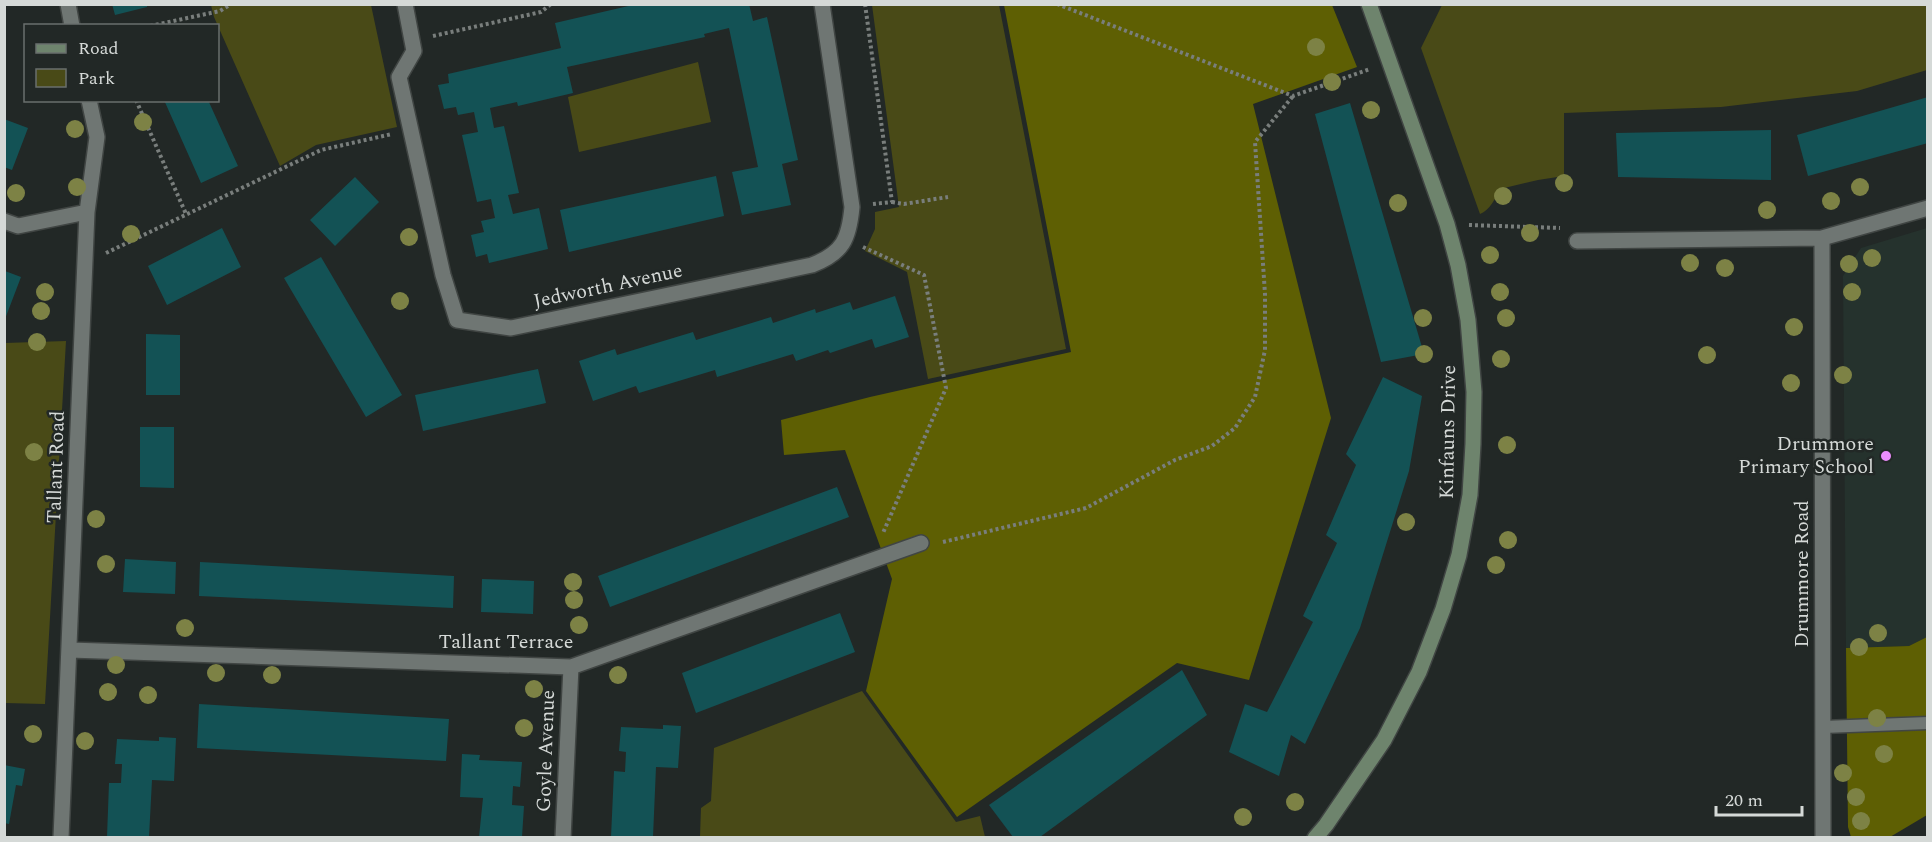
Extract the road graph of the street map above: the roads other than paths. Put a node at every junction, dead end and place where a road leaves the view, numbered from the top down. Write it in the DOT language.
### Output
graph roads {
  1 [pos="68,4"];
  2 [pos="405,4"];
  3 [pos="822,4"];
  4 [pos="1369,4"];
  5 [pos="72,24"];
  6 [pos="89,102"];
  7 [pos="1928,208"];
  8 [pos="87,212"];
  9 [pos="4,221"];
  10 [pos="1822,238"];
  11 [pos="1577,241"];
  12 [pos="921,543"];
  13 [pos="70,650"];
  14 [pos="571,667"];
  15 [pos="1928,723"];
  16 [pos="1823,727"];
  17 [pos="61,837"];
  18 [pos="563,837"];
  19 [pos="1315,837"];
  20 [pos="1823,837"];
  1 -- 5 [label="street"];
  2 -- 3 [label="street, Jedworth Avenue"];
  4 -- 19 [label="street, Kinfauns Drive"];
  6 -- 8 [label="street, Tallant Road"];
  7 -- 10 [label="street"];
  8 -- 9 [label="street"];
  8 -- 13 [label="street, Tallant Road"];
  10 -- 11 [label="street"];
  10 -- 16 [label="street, Drummore Road"];
  12 -- 14 [label="street, Tallant Terrace"];
  13 -- 14 [label="street, Tallant Terrace"];
  13 -- 17 [label="street, Tallant Road"];
  14 -- 18 [label="street, Goyle Avenue"];
  15 -- 16 [label="lane"];
  16 -- 20 [label="street, Drummore Road"];
}
